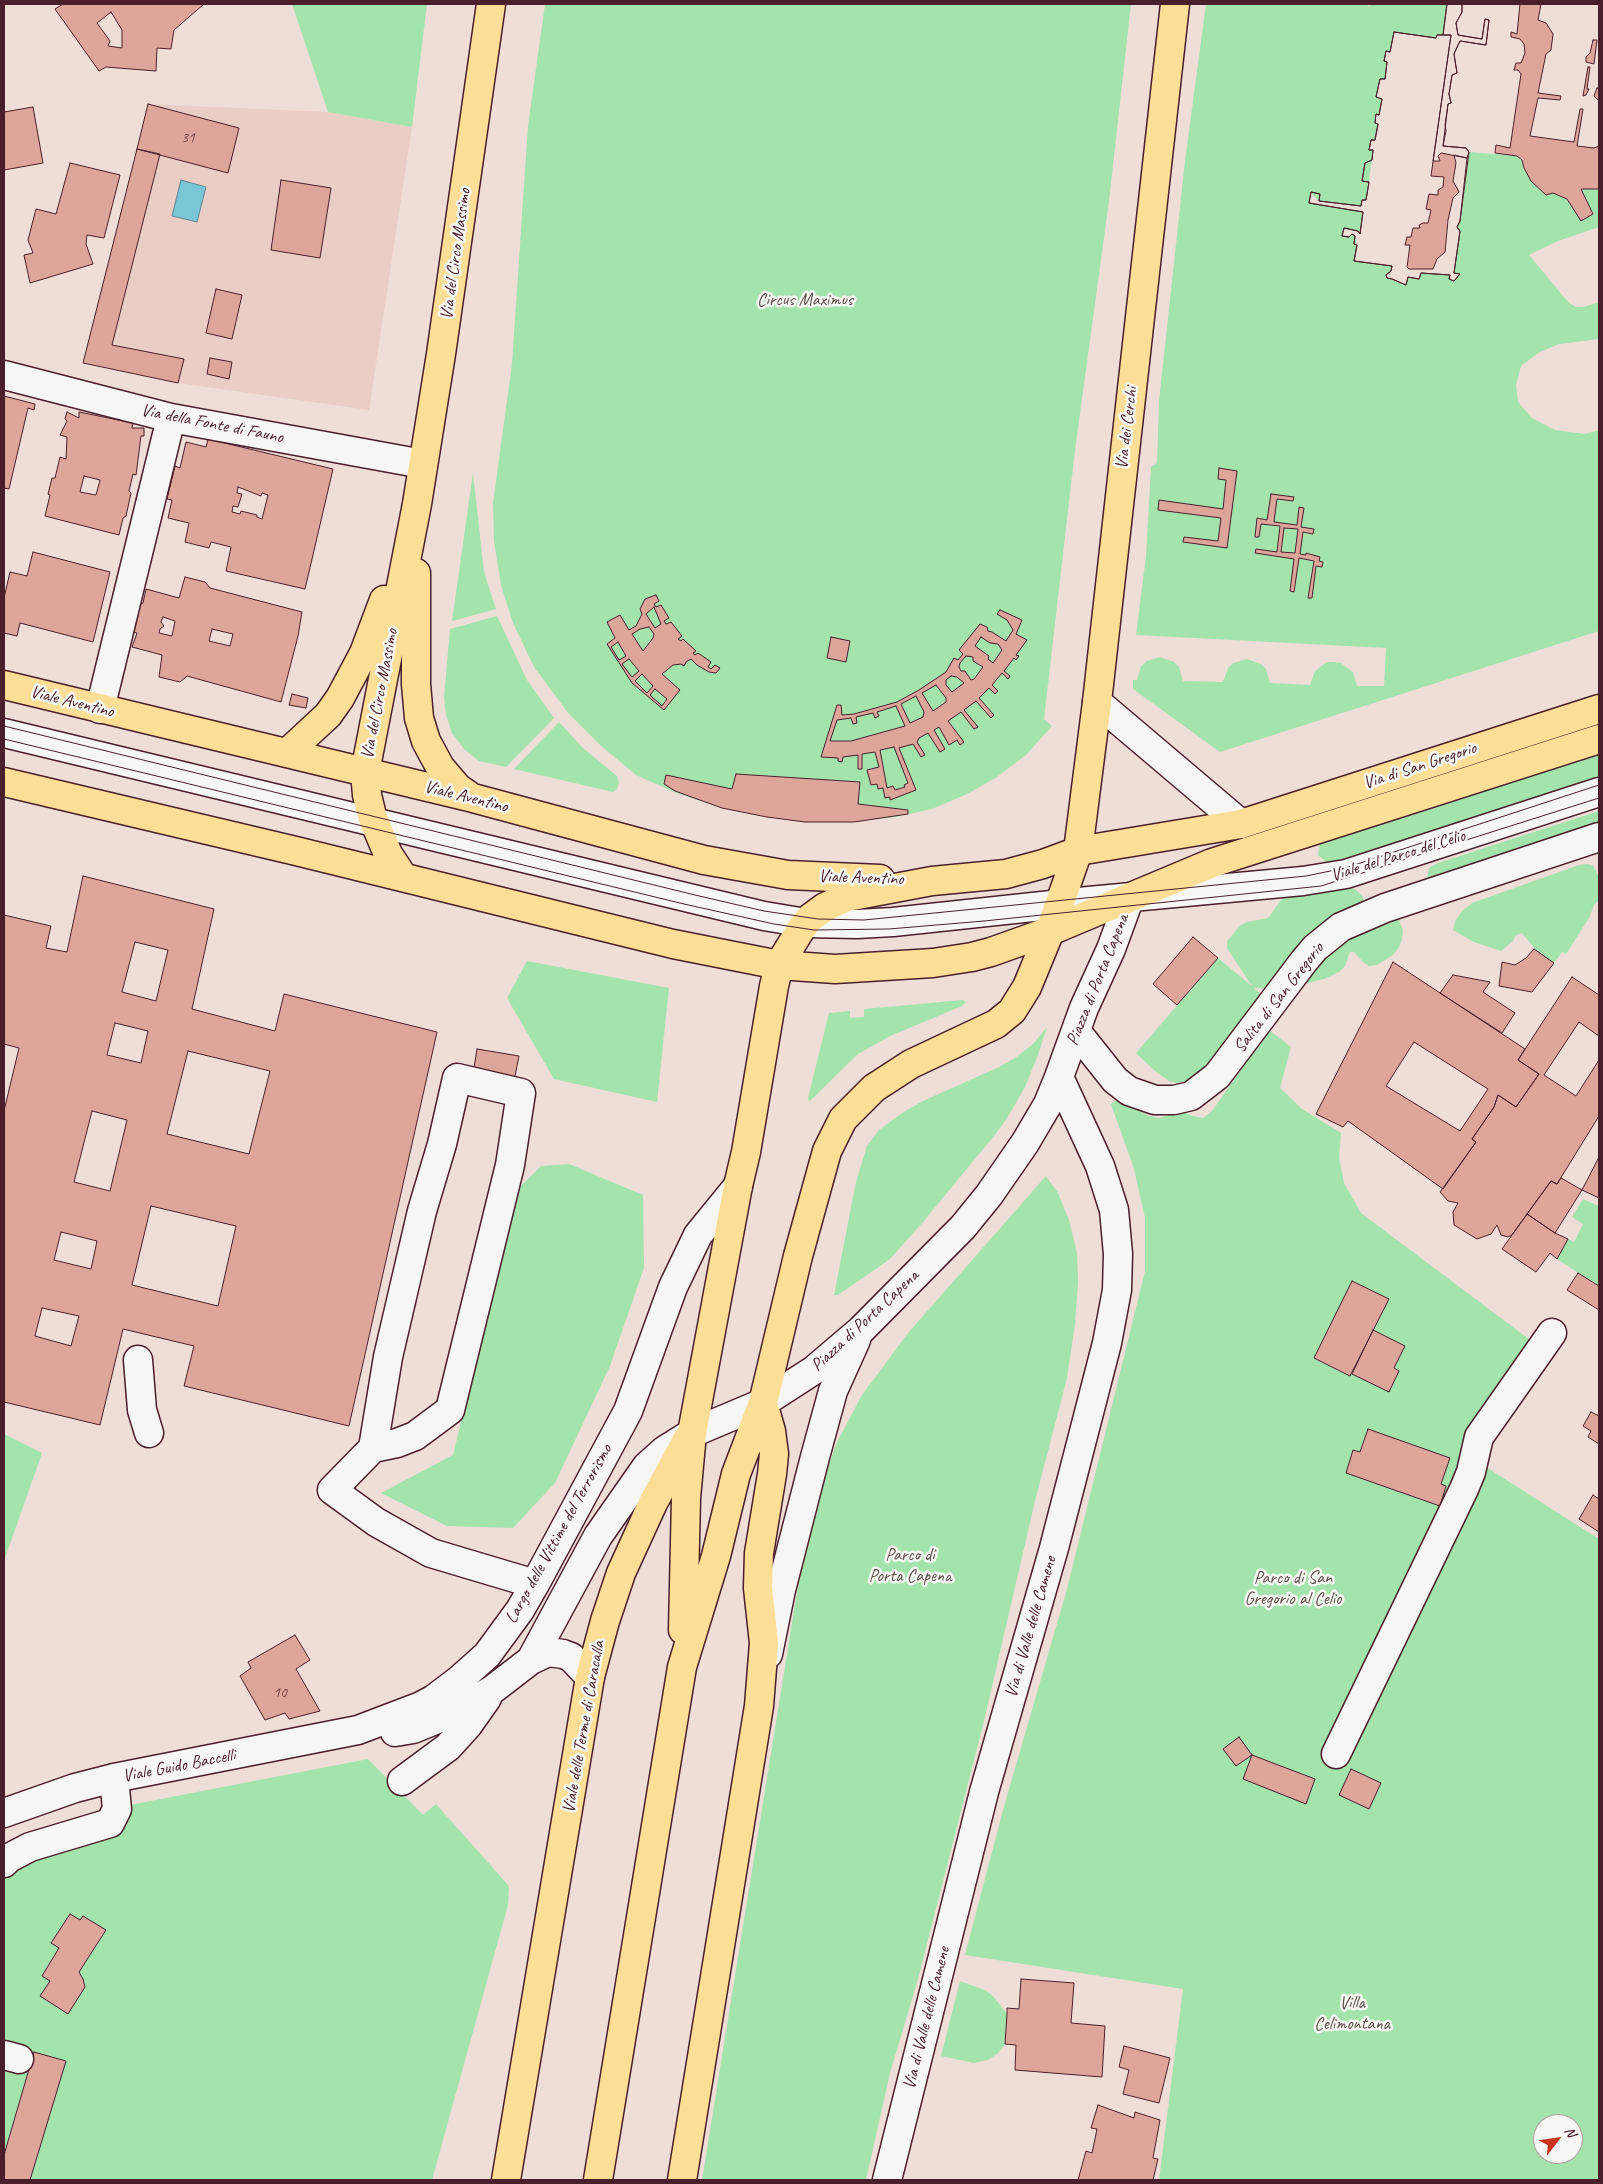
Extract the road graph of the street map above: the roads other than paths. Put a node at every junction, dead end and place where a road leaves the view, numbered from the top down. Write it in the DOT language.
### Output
graph roads {
  1 [pos="491,4"];
  2 [pos="1176,4"];
  3 [pos="4,375"];
  4 [pos="171,418"];
  5 [pos="423,464"];
  6 [pos="417,504"];
  7 [pos="4,685"];
  8 [pos="1097,702"];
  9 [pos="1599,708"];
  10 [pos="100,709"];
  11 [pos="4,733"];
  12 [pos="1599,739"];
  13 [pos="287,753"];
  14 [pos="366,772"];
  15 [pos="4,782"];
  16 [pos="1599,792"];
  17 [pos="473,798"];
  18 [pos="374,821"];
  19 [pos="1241,824"];
  20 [pos="1599,837"];
  21 [pos="1251,851"];
  22 [pos="1078,852"];
  23 [pos="403,877"];
  24 [pos="932,881"];
  25 [pos="1130,897"];
  26 [pos="1059,905"];
  27 [pos="806,923"];
  28 [pos="1050,931"];
  29 [pos="779,965"];
  30 [pos="1076,1031"];
  31 [pos="1060,1077"];
  32 [pos="738,1186"];
  33 [pos="861,1330"];
  34 [pos="1552,1333"];
  35 [pos="138,1360"];
  36 [pos="764,1404"];
  37 [pos="692,1432"];
  38 [pos="149,1433"];
  39 [pos="373,1448"];
  40 [pos="535,1584"];
  41 [pos="531,1660"];
  42 [pos="682,1667"];
  43 [pos="590,1677"];
  44 [pos="492,1690"];
  45 [pos="759,1706"];
  46 [pos="358,1730"];
  47 [pos="1336,1754"];
  48 [pos="114,1778"];
  49 [pos="402,1780"];
  50 [pos="4,1813"];
  51 [pos="4,1863"];
  52 [pos="506,2180"];
  53 [pos="598,2180"];
  54 [pos="682,2180"];
  55 [pos="887,2180"];
  1 -- 5 [label="main road, Via del Circo Massimo"];
  2 -- 8 [label="main road, Via dei Cerchi"];
  3 -- 4 [label="street, Via della Fonte di Fauno"];
  4 -- 5 [label="street, Via della Fonte di Fauno"];
  4 -- 10 [label="street"];
  5 -- 6 [label="main road, Via del Circo Massimo"];
  6 -- 13 [label="main road, Via del Circo Massimo"];
  6 -- 14 [label="main road, Via del Circo Massimo"];
  6 -- 17 [label="main road, Via del Circo Massimo"];
  7 -- 10 [label="main road, Viale Aventino"];
  8 -- 19 [label="street"];
  8 -- 22 [label="main road, Via dei Cerchi"];
  9 -- 19 [label="main road, Via di San Gregorio"];
  10 -- 13 [label="main road, Viale Aventino"];
  11 -- 18 [label="street"];
  12 -- 21 [label="main road, Via di San Gregorio"];
  13 -- 14 [label="main road, Viale Aventino"];
  14 -- 17 [label="main road, Viale Aventino"];
  14 -- 18 [label="main road, Via del Circo Massimo"];
  15 -- 23 [label="main road"];
  16 -- 25 [label="street, Viale del Parco del Celio"];
  17 -- 24 [label="main road, Viale Aventino"];
  18 -- 23 [label="main road, Via del Circo Massimo"];
  18 -- 27 [label="street"];
  19 -- 22 [label="main road"];
  20 -- 30 [label="street, Salita di San Gregorio"];
  21 -- 25 [label="main road, Piazza di Porta Capena"];
  22 -- 24 [label="main road"];
  22 -- 26 [label="main road"];
  23 -- 29 [label="main road"];
  24 -- 27 [label="main road"];
  25 -- 26 [label="street, Piazza di Porta Capena"];
  25 -- 28 [label="main road, Piazza di Porta Capena"];
  25 -- 30 [label="street, Piazza di Porta Capena"];
  26 -- 27 [label="street, Piazza di Porta Capena"];
  26 -- 28 [label="main road"];
  27 -- 29 [label="main road"];
  28 -- 29 [label="main road, Piazza di Porta Capena"];
  28 -- 36 [label="main road"];
  29 -- 32 [label="main road"];
  30 -- 31 [label="street, Piazza di Porta Capena"];
  31 -- 33 [label="street, Piazza di Porta Capena"];
  31 -- 55 [label="street, Via di Valle delle Camene"];
  32 -- 37 [label="main road"];
  32 -- 40 [label="street, Largo delle Vittime del Terrorismo"];
  33 -- 36 [label="street, Piazza di Porta Capena"];
  33 -- 45 [label="street"];
  34 -- 47 [label="street"];
  35 -- 38 [label="street"];
  36 -- 37 [label="street"];
  36 -- 42 [label="main road"];
  36 -- 45 [label="main road"];
  37 -- 41 [label="street, Largo delle Vittime del Terrorismo"];
  37 -- 42 [label="main road"];
  37 -- 43 [label="main road, Viale delle Terme di Caracalla"];
  39 -- 39 [label="street"];
  39 -- 40 [label="street"];
  40 -- 46 [label="street, Largo delle Vittime del Terrorismo"];
  41 -- 43 [label="street, Largo delle Vittime del Terrorismo"];
  41 -- 44 [label="street, Largo delle Vittime del Terrorismo"];
  42 -- 53 [label="main road"];
  43 -- 52 [label="main road, Viale delle Terme di Caracalla"];
  44 -- 46 [label="street, Largo delle Vittime del Terrorismo"];
  44 -- 49 [label="street"];
  45 -- 54 [label="main road"];
  46 -- 48 [label="street, Viale Guido Baccelli"];
  48 -- 50 [label="street, Viale Guido Baccelli"];
  48 -- 51 [label="street"];
}
